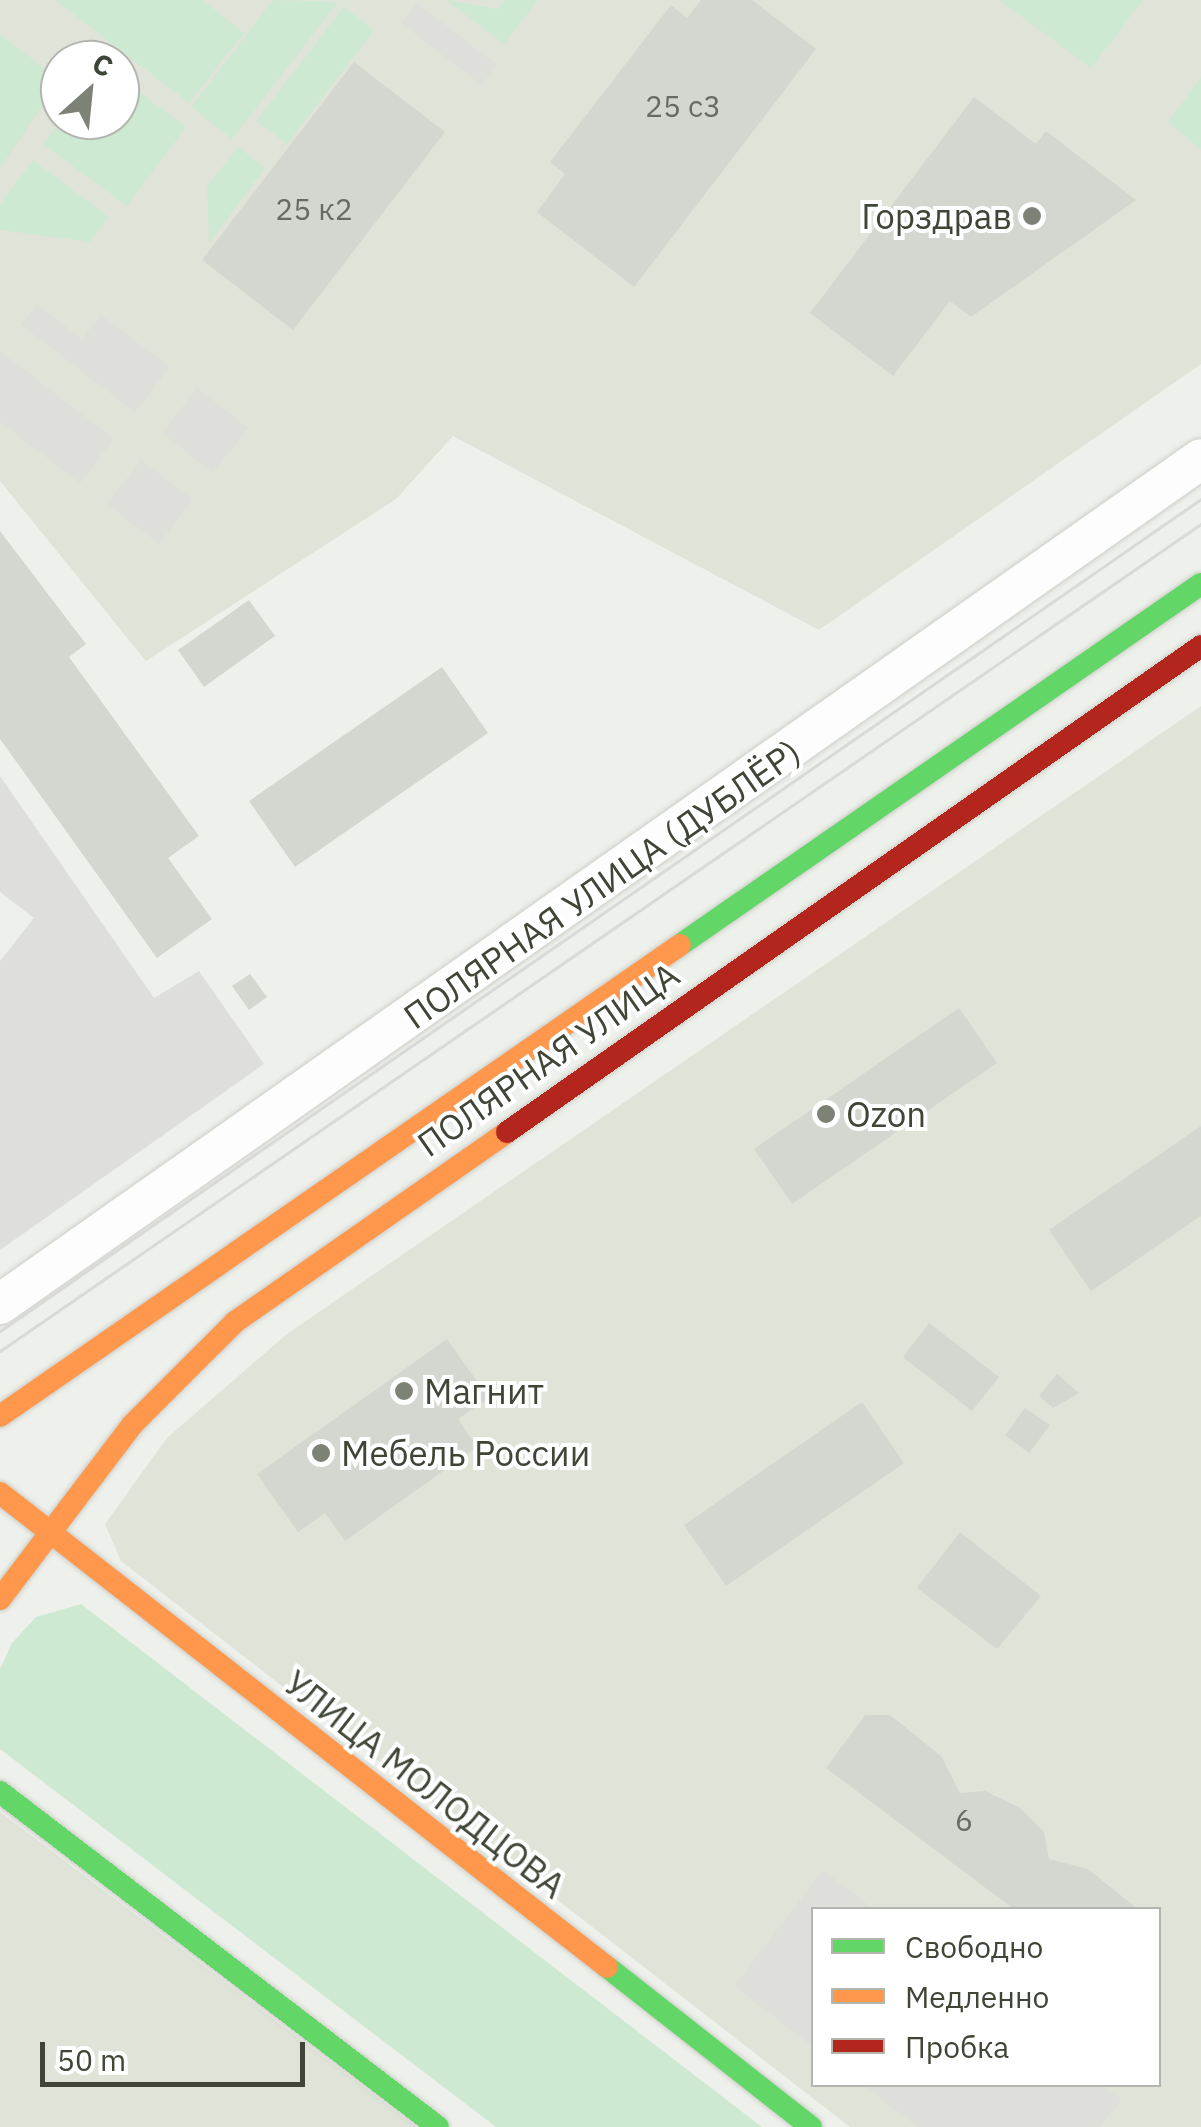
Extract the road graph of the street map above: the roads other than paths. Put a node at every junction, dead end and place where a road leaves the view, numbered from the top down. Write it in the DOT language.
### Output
graph roads {
  1 [pos="1201,459"];
  2 [pos="1201,584"];
  3 [pos="1201,646"];
  4 [pos="0,1304"];
  5 [pos="0,1416"];
  6 [pos="0,1493"];
  7 [pos="49,1533"];
  8 [pos="0,1599"];
  9 [pos="0,1792"];
  10 [pos="438,2127"];
  11 [pos="811,2127"];
  1 -- 4 [label="street, ПОЛЯРНАЯ УЛИЦА (ДУБЛЁР)"];
  2 -- 5 [label="main road, ПОЛЯРНАЯ УЛИЦА"];
  3 -- 7 [label="main road, ПОЛЯРНАЯ УЛИЦА"];
  6 -- 7 [label="main road, УЛИЦА МОЛОДЦОВА"];
  7 -- 8 [label="main road, ПОЛЯРНАЯ УЛИЦА"];
  7 -- 11 [label="main road, УЛИЦА МОЛОДЦОВА"];
  9 -- 10 [label="main road"];
}
